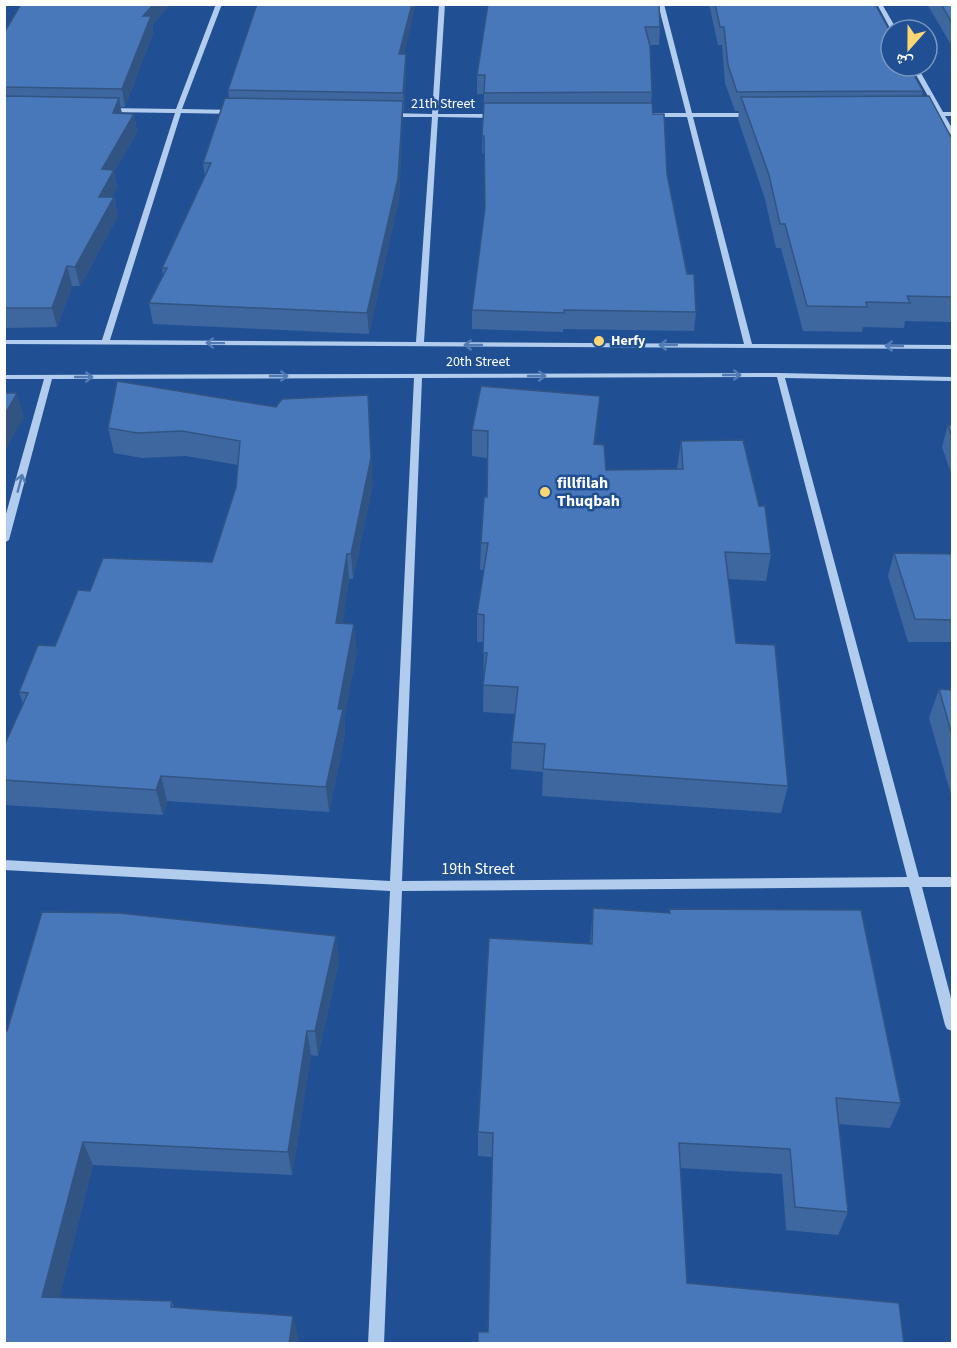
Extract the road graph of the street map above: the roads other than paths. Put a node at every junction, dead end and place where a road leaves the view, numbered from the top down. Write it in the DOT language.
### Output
graph roads {
  1 [pos="219,4"];
  2 [pos="442,4"];
  3 [pos="661,4"];
  4 [pos="879,4"];
  5 [pos="887,18"];
  6 [pos="921,78"];
  7 [pos="98,110"];
  8 [pos="179,110"];
  9 [pos="249,112"];
  10 [pos="918,114"];
  11 [pos="941,114"];
  12 [pos="952,114"];
  13 [pos="377,115"];
  14 [pos="643,115"];
  15 [pos="689,115"];
  16 [pos="758,115"];
  17 [pos="435,116"];
  18 [pos="504,116"];
  19 [pos="952,133"];
  20 [pos="4,342"];
  21 [pos="105,342"];
  22 [pos="748,344"];
  23 [pos="420,345"];
  24 [pos="952,346"];
  25 [pos="780,375"];
  26 [pos="418,376"];
  27 [pos="4,377"];
  28 [pos="49,377"];
  29 [pos="952,379"];
  30 [pos="4,540"];
  31 [pos="4,865"];
  32 [pos="915,882"];
  33 [pos="952,882"];
  34 [pos="397,886"];
  35 [pos="952,1025"];
  36 [pos="376,1344"];
  1 -- 8 [label="street"];
  2 -- 17 [label="street"];
  3 -- 15 [label="street"];
  4 -- 5 [label="street"];
  6 -- 11 [label="street"];
  7 -- 8 [label="street"];
  8 -- 9 [label="street"];
  8 -- 21 [label="street"];
  10 -- 11 [label="street"];
  11 -- 12 [label="street"];
  11 -- 19 [label="street"];
  13 -- 17 [label="street, 21th Street"];
  14 -- 15 [label="street"];
  15 -- 16 [label="street"];
  15 -- 22 [label="street"];
  17 -- 18 [label="street, 21th Street"];
  17 -- 23 [label="street"];
  20 -- 21 [label="street, 20th Street"];
  23 -- 21 [label="street, 20th Street, one-way"];
  22 -- 23 [label="street, 20th Street, one-way"];
  24 -- 22 [label="street, 20th Street, one-way"];
  26 -- 25 [label="street, 20th Street, one-way"];
  25 -- 29 [label="street, 20th Street"];
  25 -- 32 [label="street"];
  28 -- 26 [label="street, 20th Street, one-way"];
  26 -- 34 [label="street"];
  27 -- 28 [label="street, 20th Street"];
  30 -- 28 [label="street, one-way"];
  31 -- 34 [label="street, 19th Street"];
  32 -- 33 [label="street, 19th Street"];
  32 -- 34 [label="street, 19th Street"];
  32 -- 35 [label="street"];
  34 -- 36 [label="street"];
}
